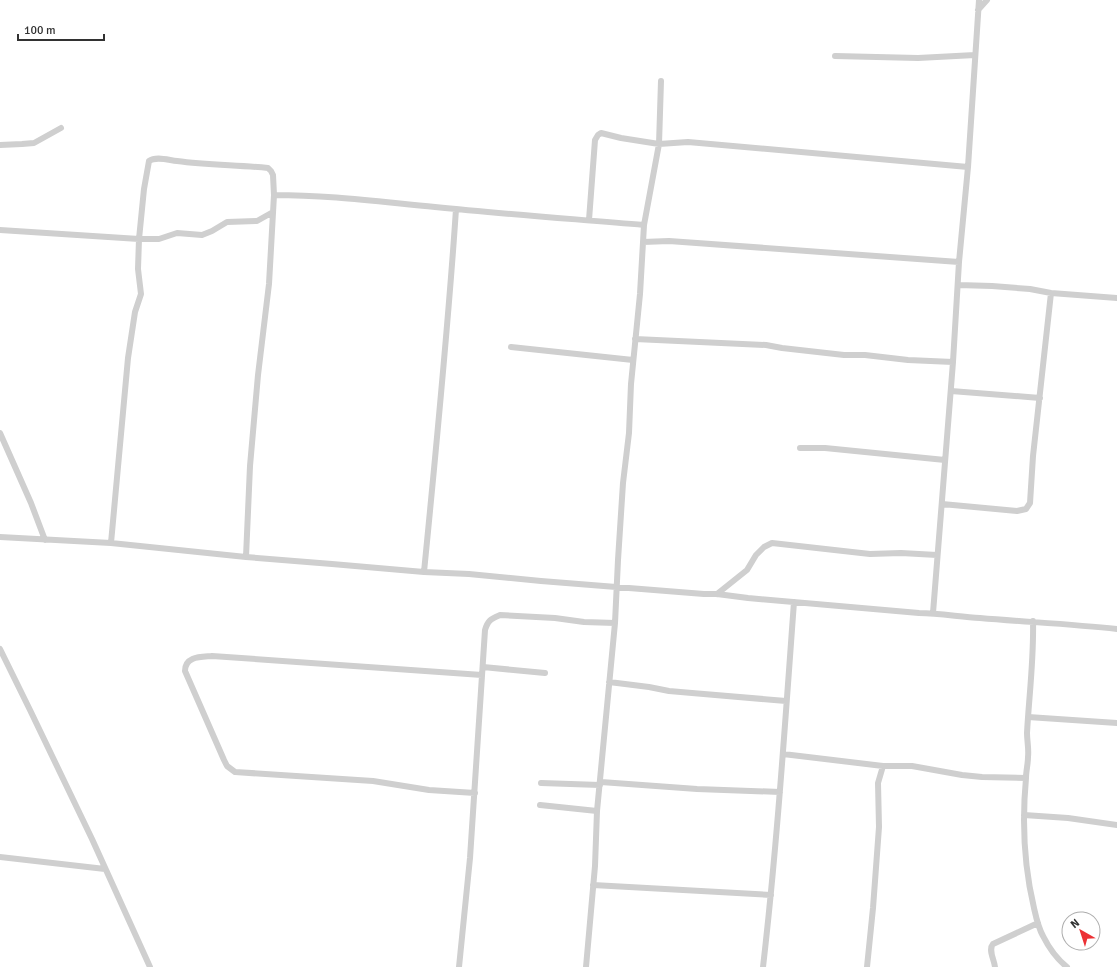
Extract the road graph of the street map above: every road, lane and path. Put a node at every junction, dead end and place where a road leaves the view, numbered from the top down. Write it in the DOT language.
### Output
graph roads {
  1 [pos="979,0"];
  2 [pos="987,0"];
  3 [pos="978,10"];
  4 [pos="975,55"];
  5 [pos="835,56"];
  6 [pos="661,80"];
  7 [pos="61,128"];
  8 [pos="0,144"];
  9 [pos="658,144"];
  10 [pos="968,167"];
  11 [pos="274,195"];
  12 [pos="456,209"];
  13 [pos="273,212"];
  14 [pos="589,220"];
  15 [pos="644,225"];
  16 [pos="0,230"];
  17 [pos="139,239"];
  18 [pos="643,242"];
  19 [pos="959,262"];
  20 [pos="958,284"];
  21 [pos="1051,293"];
  22 [pos="1117,298"];
  23 [pos="635,339"];
  24 [pos="511,347"];
  25 [pos="634,360"];
  26 [pos="953,362"];
  27 [pos="951,391"];
  28 [pos="1040,398"];
  29 [pos="0,433"];
  30 [pos="800,448"];
  31 [pos="945,460"];
  32 [pos="942,504"];
  33 [pos="0,537"];
  34 [pos="45,540"];
  35 [pos="111,543"];
  36 [pos="937,555"];
  37 [pos="246,558"];
  38 [pos="424,572"];
  39 [pos="616,587"];
  40 [pos="717,594"];
  41 [pos="794,602"];
  42 [pos="933,613"];
  43 [pos="1033,621"];
  44 [pos="615,623"];
  45 [pos="1117,629"];
  46 [pos="0,649"];
  47 [pos="483,667"];
  48 [pos="545,673"];
  49 [pos="482,675"];
  50 [pos="609,682"];
  51 [pos="786,701"];
  52 [pos="1028,717"];
  53 [pos="1117,724"];
  54 [pos="783,754"];
  55 [pos="883,766"];
  56 [pos="1026,778"];
  57 [pos="541,783"];
  58 [pos="601,784"];
  59 [pos="780,792"];
  60 [pos="475,793"];
  61 [pos="540,805"];
  62 [pos="597,811"];
  63 [pos="1024,815"];
  64 [pos="1117,826"];
  65 [pos="0,858"];
  66 [pos="106,869"];
  67 [pos="593,885"];
  68 [pos="771,895"];
  69 [pos="1038,923"];
  70 [pos="150,967"];
  71 [pos="459,967"];
  72 [pos="586,967"];
  73 [pos="762,967"];
  74 [pos="867,967"];
  75 [pos="995,967"];
  76 [pos="1067,967"];
  1 -- 3 [label="street"];
  2 -- 3 [label="street"];
  3 -- 4 [label="street"];
  4 -- 5 [label="street"];
  4 -- 10 [label="street"];
  6 -- 9 [label="street"];
  7 -- 8 [label="street"];
  9 -- 10 [label="street"];
  9 -- 14 [label="street"];
  9 -- 15 [label="street"];
  10 -- 19 [label="street"];
  11 -- 12 [label="street"];
  11 -- 13 [label="street"];
  11 -- 17 [label="street"];
  12 -- 14 [label="street"];
  12 -- 38 [label="street"];
  13 -- 17 [label="street"];
  13 -- 37 [label="street"];
  14 -- 15 [label="street"];
  15 -- 18 [label="street"];
  16 -- 17 [label="street"];
  17 -- 35 [label="street"];
  18 -- 19 [label="street"];
  18 -- 23 [label="street"];
  19 -- 20 [label="street"];
  20 -- 21 [label="street"];
  20 -- 26 [label="street"];
  21 -- 22 [label="street"];
  21 -- 28 [label="street"];
  23 -- 25 [label="street"];
  23 -- 26 [label="street"];
  24 -- 25 [label="street"];
  25 -- 39 [label="street"];
  26 -- 27 [label="street"];
  27 -- 28 [label="street"];
  27 -- 31 [label="street"];
  28 -- 32 [label="street"];
  29 -- 34 [label="street"];
  30 -- 31 [label="street"];
  31 -- 32 [label="street"];
  32 -- 36 [label="street"];
  33 -- 34 [label="street"];
  34 -- 35 [label="street"];
  35 -- 37 [label="street"];
  36 -- 40 [label="street"];
  36 -- 42 [label="street"];
  37 -- 38 [label="street"];
  38 -- 39 [label="street"];
  39 -- 40 [label="street"];
  39 -- 44 [label="street"];
  40 -- 41 [label="street"];
  41 -- 42 [label="street"];
  41 -- 51 [label="street"];
  42 -- 43 [label="street"];
  43 -- 45 [label="street"];
  43 -- 52 [label="street"];
  44 -- 47 [label="street"];
  44 -- 50 [label="street"];
  46 -- 66 [label="street"];
  47 -- 48 [label="street"];
  47 -- 49 [label="street"];
  49 -- 60 [label="street"];
  49 -- 60 [label="street"];
  50 -- 51 [label="street"];
  50 -- 58 [label="street"];
  51 -- 54 [label="street"];
  52 -- 53 [label="street"];
  52 -- 56 [label="street"];
  54 -- 55 [label="street"];
  54 -- 59 [label="street"];
  55 -- 56 [label="street"];
  55 -- 74 [label="street"];
  56 -- 63 [label="street"];
  57 -- 58 [label="street"];
  58 -- 59 [label="street"];
  58 -- 62 [label="street"];
  59 -- 68 [label="street"];
  60 -- 71 [label="street"];
  61 -- 62 [label="street"];
  62 -- 67 [label="street"];
  63 -- 64 [label="street"];
  63 -- 69 [label="street"];
  65 -- 66 [label="street"];
  66 -- 70 [label="street"];
  67 -- 68 [label="street"];
  67 -- 72 [label="street"];
  68 -- 73 [label="street"];
  69 -- 75 [label="street"];
  69 -- 76 [label="street"];
}
